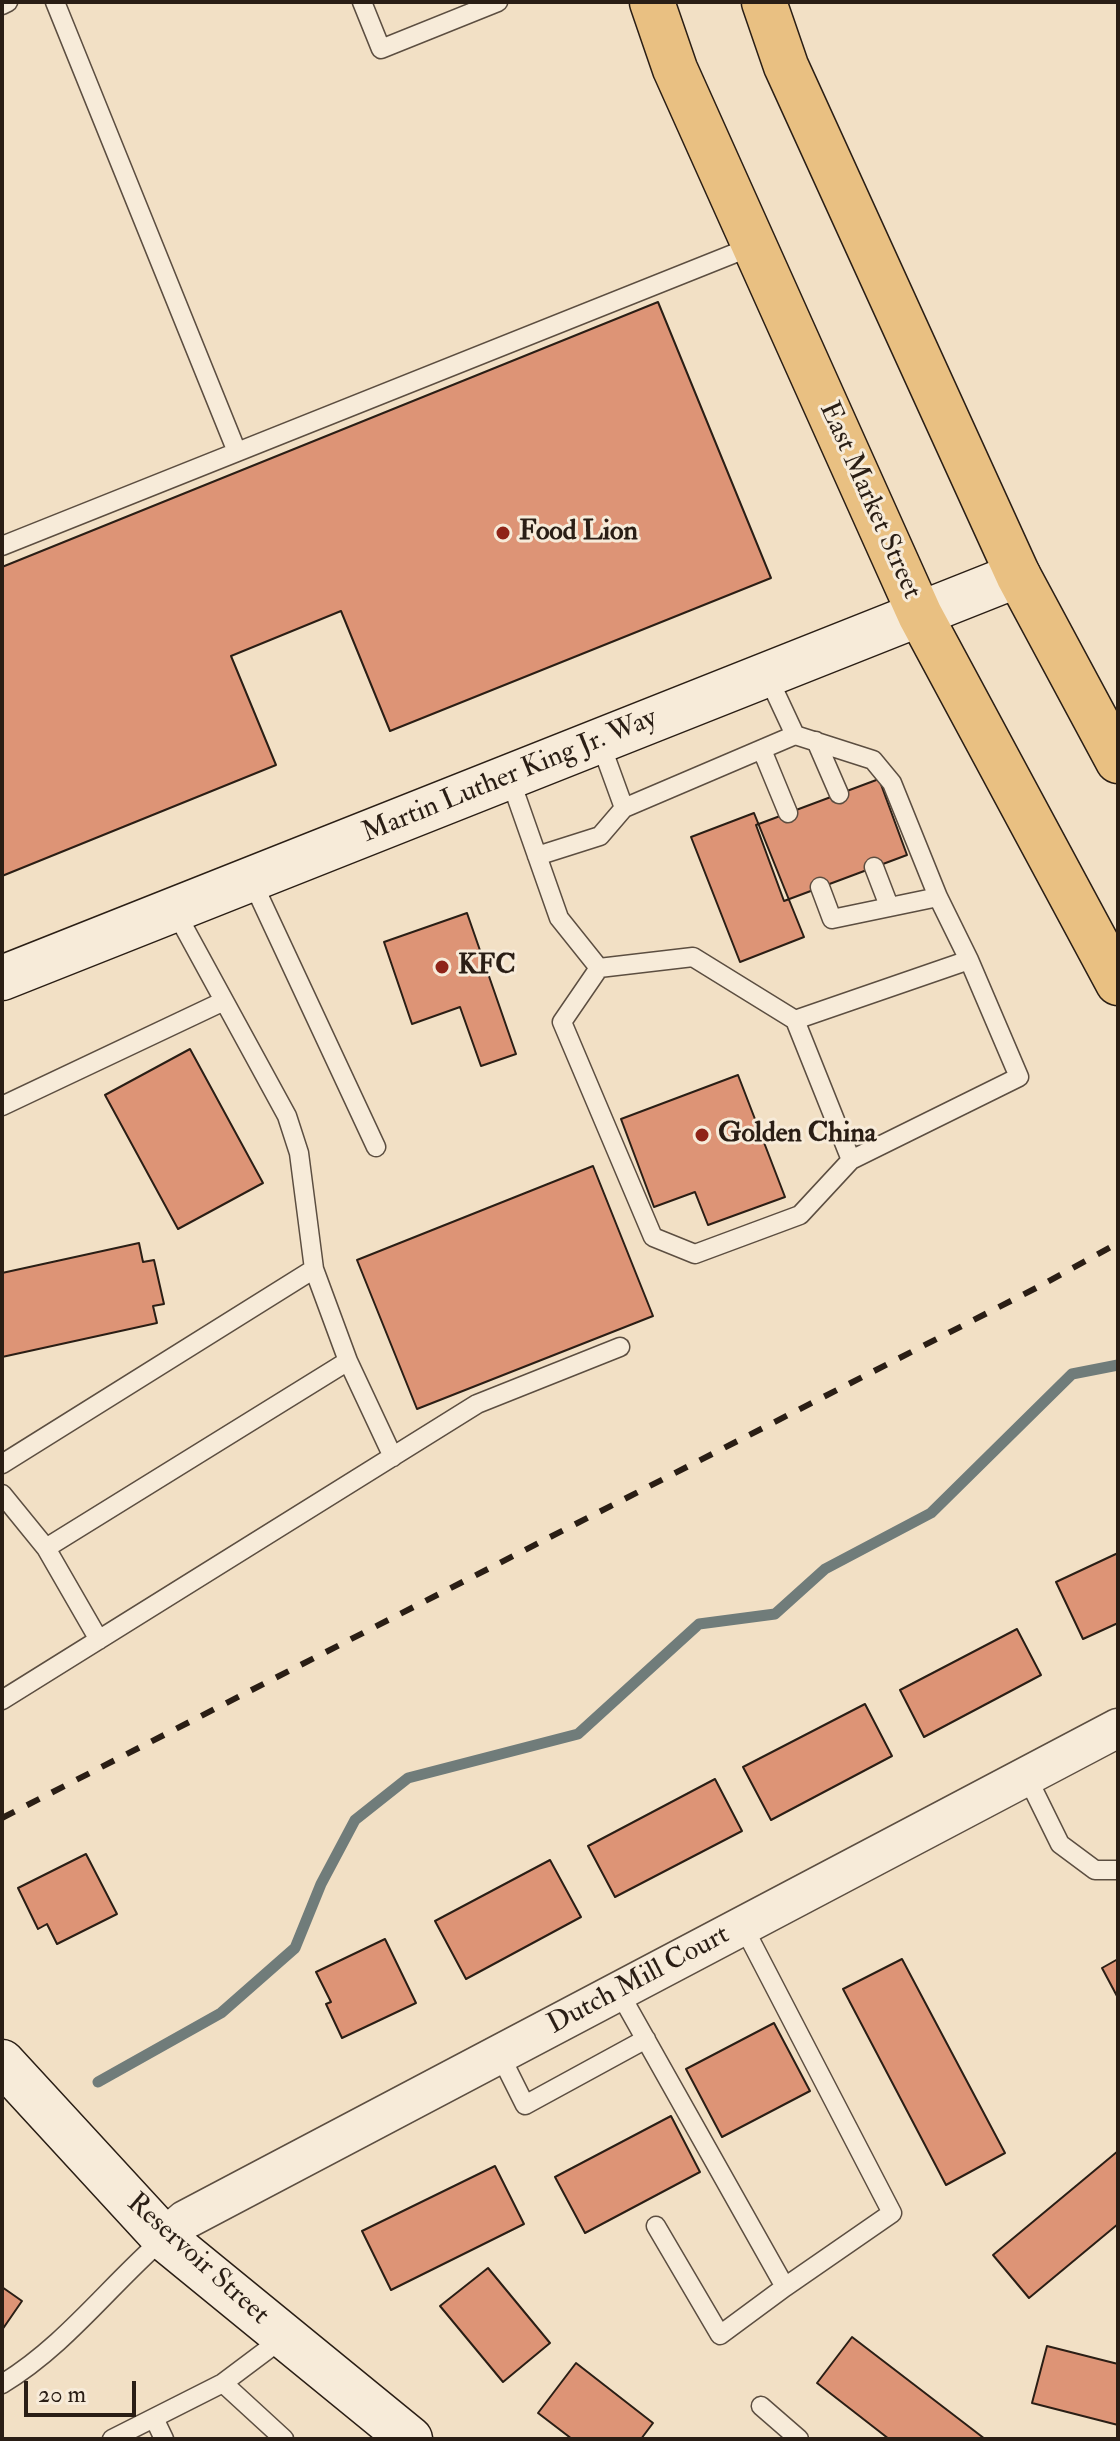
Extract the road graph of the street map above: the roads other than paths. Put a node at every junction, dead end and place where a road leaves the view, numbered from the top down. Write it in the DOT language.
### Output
graph roads {
  1 [pos="8,2"];
  2 [pos="55,2"];
  3 [pos="362,2"];
  4 [pos="498,2"];
  5 [pos="652,2"];
  6 [pos="764,2"];
  7 [pos="2,5"];
  8 [pos="754,245"];
  9 [pos="237,452"];
  10 [pos="2,546"];
  11 [pos="1018,575"];
  12 [pos="920,615"];
  13 [pos="767,675"];
  14 [pos="795,735"];
  15 [pos="816,741"];
  16 [pos="600,742"];
  17 [pos="762,750"];
  18 [pos="1118,761"];
  19 [pos="509,776"];
  20 [pos="839,794"];
  21 [pos="624,808"];
  22 [pos="788,813"];
  23 [pos="537,856"];
  24 [pos="874,867"];
  25 [pos="251,879"];
  26 [pos="820,887"];
  27 [pos="938,897"];
  28 [pos="889,906"];
  29 [pos="174,909"];
  30 [pos="969,960"];
  31 [pos="599,968"];
  32 [pos="2,978"];
  33 [pos="1118,983"];
  34 [pos="224,1001"];
  35 [pos="795,1020"];
  36 [pos="2,1106"];
  37 [pos="376,1147"];
  38 [pos="851,1160"];
  39 [pos="314,1269"];
  40 [pos="620,1347"];
  41 [pos="348,1361"];
  42 [pos="393,1457"];
  43 [pos="2,1464"];
  44 [pos="2,1494"];
  45 [pos="46,1548"];
  46 [pos="99,1640"];
  47 [pos="5,1690"];
  48 [pos="1118,1728"];
  49 [pos="1027,1777"];
  50 [pos="1118,1870"];
  51 [pos="743,1926"];
  52 [pos="619,1992"];
  53 [pos="646,2039"];
  54 [pos="500,2055"];
  55 [pos="2,2062"];
  56 [pos="656,2226"];
  57 [pos="164,2238"];
  58 [pos="785,2287"];
  59 [pos="283,2338"];
  60 [pos="223,2383"];
  61 [pos="2,2384"];
  62 [pos="761,2406"];
  63 [pos="154,2418"];
  64 [pos="112,2439"];
  65 [pos="164,2439"];
  66 [pos="284,2439"];
  67 [pos="410,2439"];
  68 [pos="799,2439"];
  1 -- 7 [label="lane"];
  2 -- 9 [label="lane"];
  3 -- 4 [label="lane"];
  5 -- 8 [label="main road, East Market Street"];
  6 -- 11 [label="main road"];
  8 -- 9 [label="lane"];
  8 -- 12 [label="main road, East Market Street"];
  9 -- 10 [label="lane"];
  11 -- 12 [label="main road, Martin Luther King Jr. Way"];
  11 -- 18 [label="main road"];
  12 -- 13 [label="main road, Martin Luther King Jr. Way"];
  12 -- 33 [label="main road, East Market Street"];
  13 -- 14 [label="lane"];
  13 -- 16 [label="main road, Martin Luther King Jr. Way"];
  14 -- 15 [label="lane"];
  14 -- 17 [label="lane"];
  15 -- 20 [label="lane"];
  15 -- 27 [label="lane"];
  16 -- 19 [label="main road, Martin Luther King Jr. Way"];
  16 -- 21 [label="lane"];
  17 -- 21 [label="lane"];
  17 -- 22 [label="lane"];
  19 -- 23 [label="lane"];
  19 -- 25 [label="main road, Martin Luther King Jr. Way"];
  21 -- 23 [label="lane"];
  23 -- 31 [label="lane"];
  24 -- 28 [label="lane"];
  25 -- 29 [label="main road, Martin Luther King Jr. Way"];
  25 -- 37 [label="lane"];
  26 -- 28 [label="lane"];
  27 -- 28 [label="lane"];
  27 -- 30 [label="lane"];
  29 -- 32 [label="main road, Martin Luther King Jr. Way"];
  29 -- 34 [label="lane"];
  30 -- 35 [label="lane"];
  30 -- 38 [label="lane"];
  31 -- 35 [label="lane"];
  31 -- 38 [label="lane"];
  34 -- 36 [label="lane"];
  34 -- 39 [label="lane"];
  35 -- 38 [label="lane"];
  39 -- 41 [label="lane"];
  39 -- 43 [label="lane"];
  40 -- 42 [label="lane"];
  41 -- 42 [label="lane"];
  41 -- 45 [label="lane"];
  42 -- 46 [label="lane"];
  44 -- 45 [label="lane"];
  45 -- 46 [label="lane"];
  46 -- 47 [label="lane"];
  48 -- 49 [label="street, Dutch Mill Court"];
  49 -- 50 [label="lane"];
  49 -- 51 [label="street, Dutch Mill Court"];
  51 -- 52 [label="street, Dutch Mill Court"];
  51 -- 58 [label="lane"];
  52 -- 53 [label="lane"];
  52 -- 54 [label="street, Dutch Mill Court"];
  53 -- 54 [label="lane"];
  53 -- 58 [label="lane"];
  54 -- 57 [label="street, Dutch Mill Court"];
  55 -- 57 [label="main road, Reservoir Street"];
  56 -- 58 [label="lane"];
  57 -- 59 [label="main road, Reservoir Street"];
  57 -- 61 [label="lane"];
  59 -- 60 [label="lane"];
  59 -- 67 [label="main road, Reservoir Street"];
  60 -- 63 [label="lane"];
  60 -- 66 [label="lane"];
  62 -- 68 [label="lane"];
  63 -- 64 [label="lane"];
  63 -- 65 [label="lane"];
}
